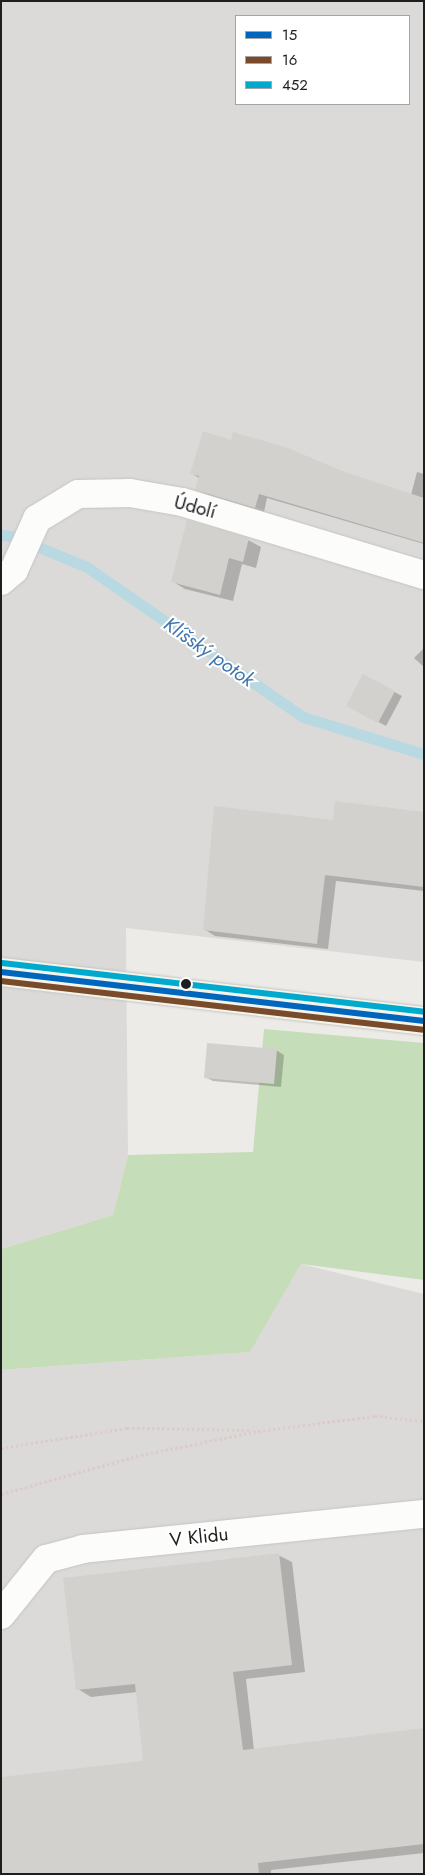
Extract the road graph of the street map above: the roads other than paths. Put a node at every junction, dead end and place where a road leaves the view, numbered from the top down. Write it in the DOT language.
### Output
graph roads {
  1 [pos="8,575"];
  2 [pos="424,575"];
  3 [pos="1,972"];
  4 [pos="424,1020"];
  5 [pos="424,1514"];
  6 [pos="1,1615"];
  1 -- 2 [label="street, Údolí"];
  3 -- 4 [label="main road"];
  5 -- 6 [label="street, V Klidu"];
}
